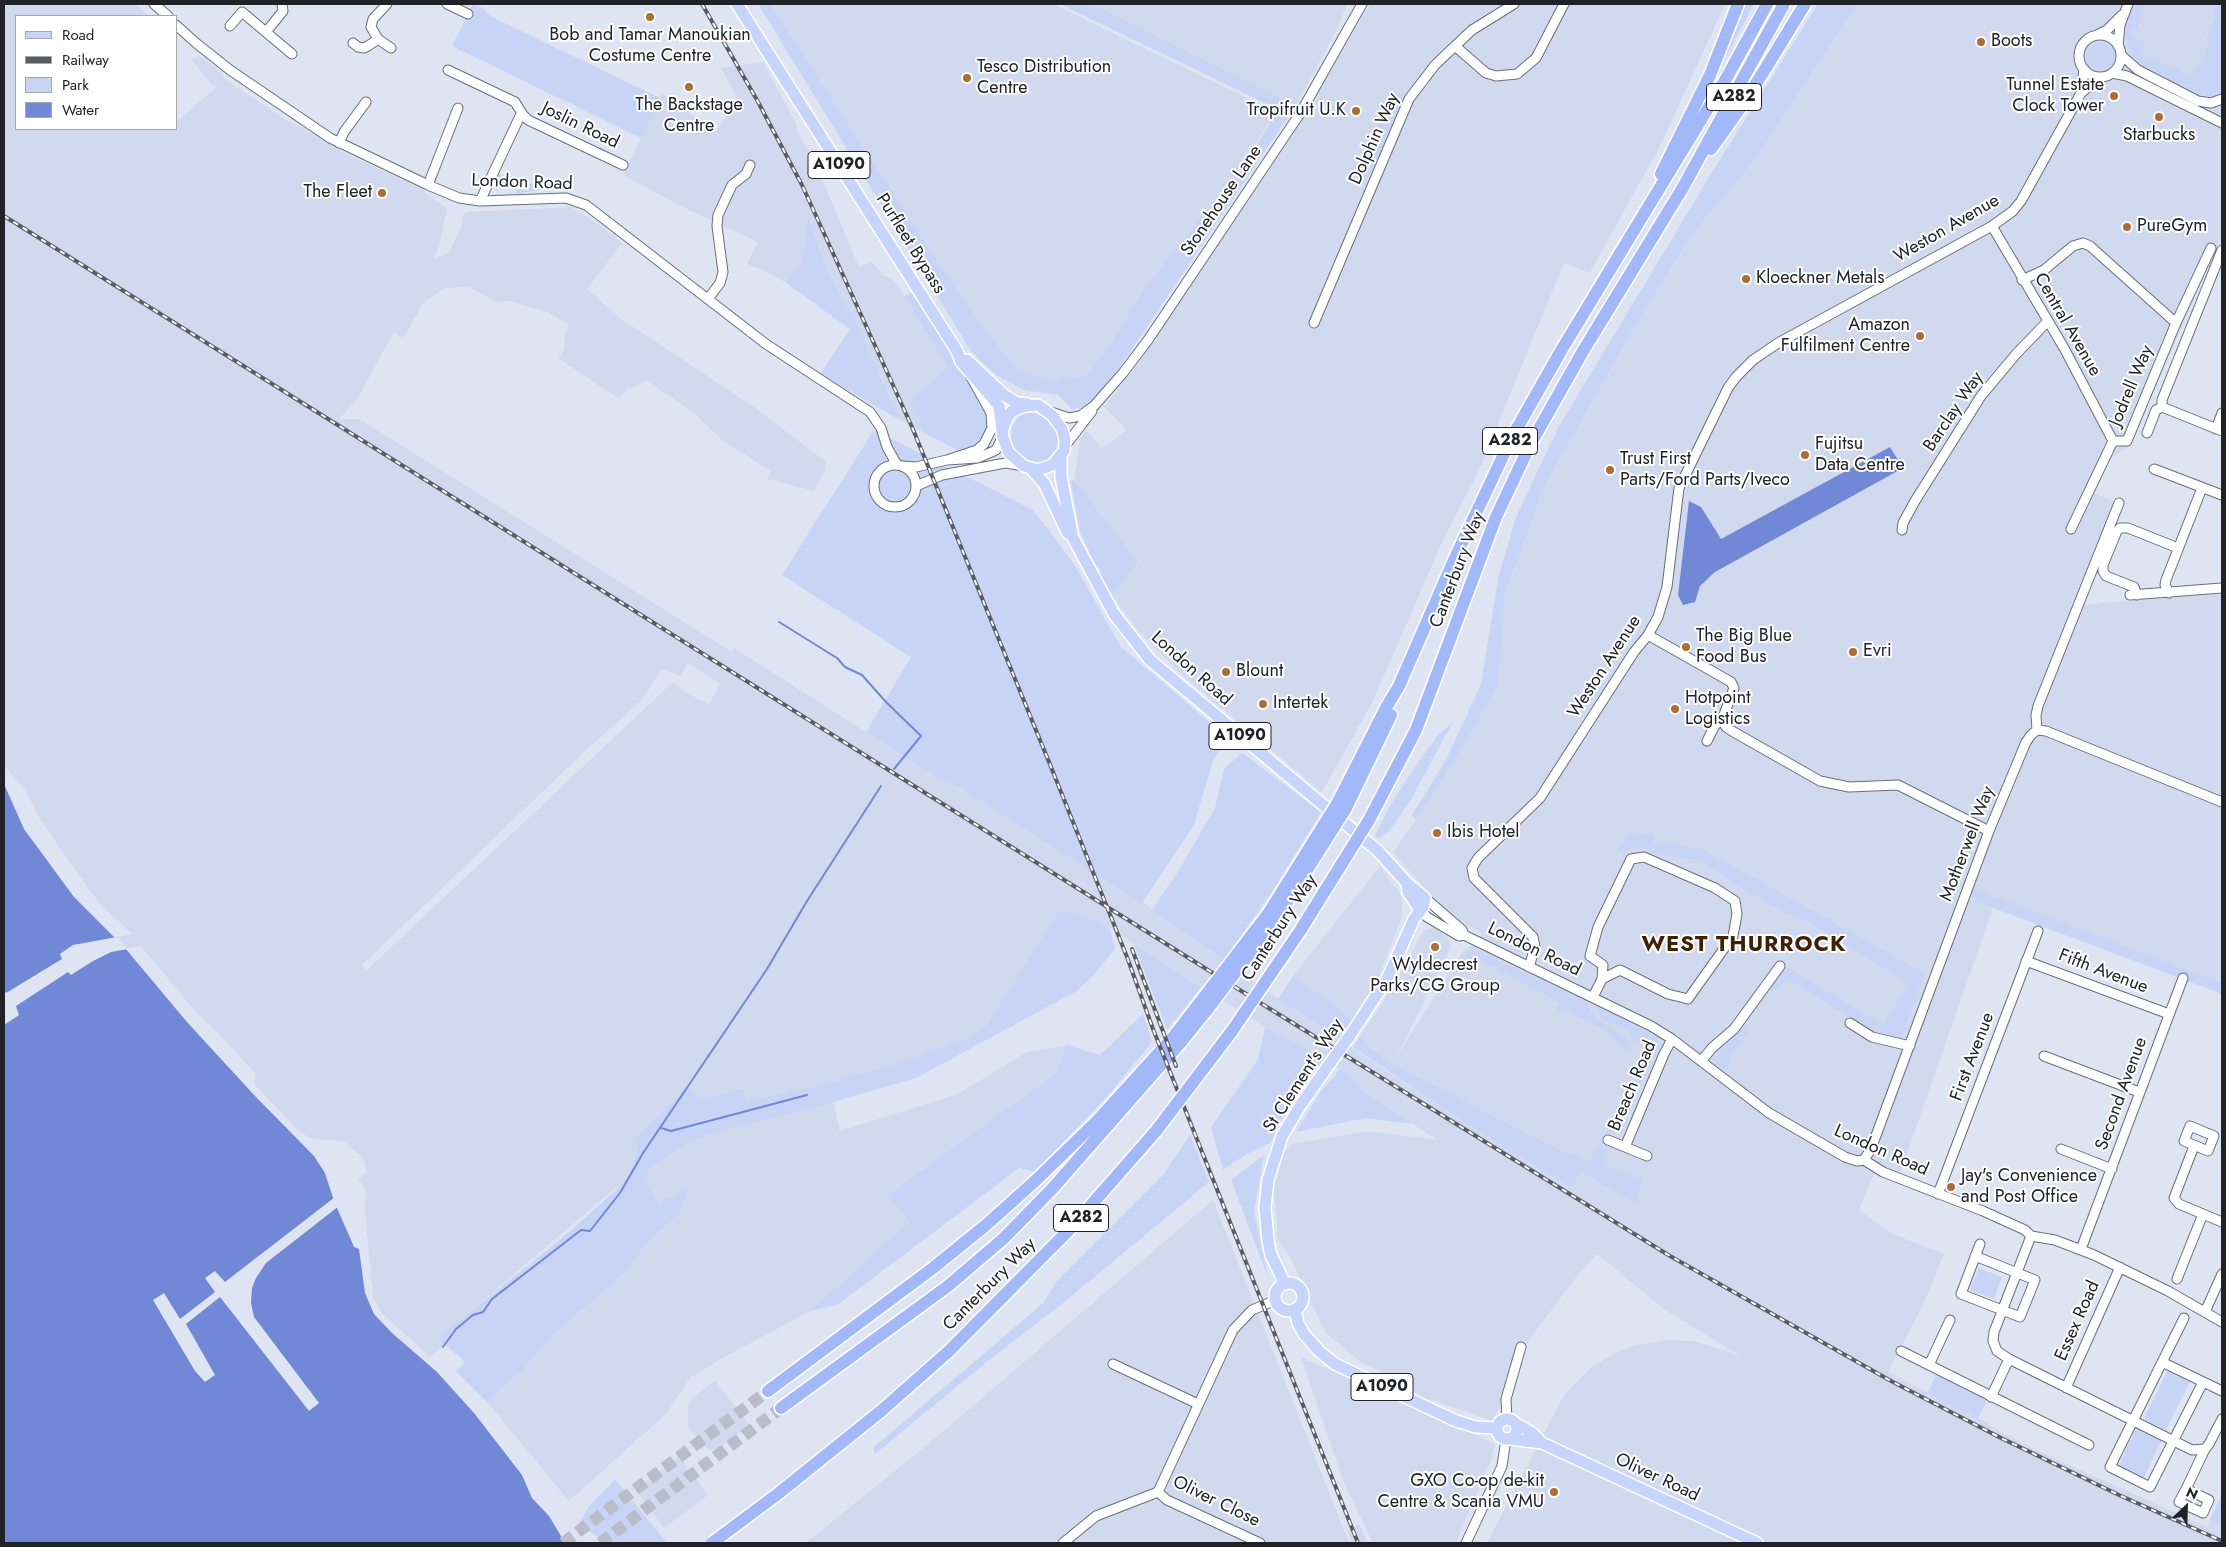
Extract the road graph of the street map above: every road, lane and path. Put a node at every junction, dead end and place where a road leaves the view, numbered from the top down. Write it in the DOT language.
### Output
graph roads {
  1 [pos="154,4"];
  2 [pos="282,4"];
  3 [pos="388,4"];
  4 [pos="447,4"];
  5 [pos="737,4"];
  6 [pos="1362,4"];
  7 [pos="1514,4"];
  8 [pos="1564,4"];
  9 [pos="1738,4"];
  10 [pos="1767,4"];
  11 [pos="1784,4"];
  12 [pos="1805,4"];
  13 [pos="2128,4"];
  14 [pos="2124,13"];
  15 [pos="468,14"];
  16 [pos="167,15"];
  17 [pos="230,26"];
  18 [pos="178,27"];
  19 [pos="266,32"];
  20 [pos="2096,36"];
  21 [pos="378,39"];
  22 [pos="353,42"];
  23 [pos="1455,46"];
  24 [pos="391,48"];
  25 [pos="2120,50"];
  26 [pos="292,54"];
  27 [pos="2084,69"];
  28 [pos="448,70"];
  29 [pos="2112,73"];
  30 [pos="2100,77"];
  31 [pos="2081,93"];
  32 [pos="2222,99"];
  33 [pos="366,102"];
  34 [pos="458,108"];
  35 [pos="522,115"];
  36 [pos="2222,123"];
  37 [pos="339,143"];
  38 [pos="623,165"];
  39 [pos="750,165"];
  40 [pos="428,185"];
  41 [pos="1682,189"];
  42 [pos="480,202"];
  43 [pos="1646,208"];
  44 [pos="1992,226"];
  45 [pos="2211,248"];
  46 [pos="2222,250"];
  47 [pos="2022,280"];
  48 [pos="708,299"];
  49 [pos="2047,322"];
  50 [pos="1314,323"];
  51 [pos="2176,323"];
  52 [pos="957,351"];
  53 [pos="969,372"];
  54 [pos="1031,405"];
  55 [pos="1094,406"];
  56 [pos="2162,407"];
  57 [pos="1048,411"];
  58 [pos="2222,414"];
  59 [pos="2219,430"];
  60 [pos="1002,433"];
  61 [pos="2147,433"];
  62 [pos="2113,441"];
  63 [pos="887,447"];
  64 [pos="1063,451"];
  65 [pos="947,460"];
  66 [pos="900,466"];
  67 [pos="1027,468"];
  68 [pos="883,469"];
  69 [pos="2154,469"];
  70 [pos="916,486"];
  71 [pos="2202,488"];
  72 [pos="2222,495"];
  73 [pos="2119,503"];
  74 [pos="2071,528"];
  75 [pos="1902,530"];
  76 [pos="1072,536"];
  77 [pos="2178,548"];
  78 [pos="2222,588"];
  79 [pos="2169,593"];
  80 [pos="1648,635"];
  81 [pos="1722,720"];
  82 [pos="2037,730"];
  83 [pos="1707,741"];
  84 [pos="2222,802"];
  85 [pos="1989,831"];
  86 [pos="1407,884"];
  87 [pos="1424,898"];
  88 [pos="1420,910"];
  89 [pos="2038,931"];
  90 [pos="1464,935"];
  91 [pos="2026,961"];
  92 [pos="1529,966"];
  93 [pos="1780,966"];
  94 [pos="2183,978"];
  95 [pos="1602,979"];
  96 [pos="1593,997"];
  97 [pos="2169,1014"];
  98 [pos="1850,1023"];
  99 [pos="1672,1039"];
  100 [pos="1910,1046"];
  101 [pos="2044,1056"];
  102 [pos="1701,1061"];
  103 [pos="1153,1067"];
  104 [pos="2139,1092"];
  105 [pos="1608,1140"];
  106 [pos="2194,1146"];
  107 [pos="1625,1147"];
  108 [pos="2061,1149"];
  109 [pos="1647,1156"];
  110 [pos="1864,1160"];
  111 [pos="2112,1169"];
  112 [pos="1938,1194"];
  113 [pos="2203,1214"];
  114 [pos="2222,1222"];
  115 [pos="2031,1236"];
  116 [pos="1980,1244"];
  117 [pos="2081,1249"];
  118 [pos="1975,1256"];
  119 [pos="2120,1267"];
  120 [pos="2018,1273"];
  121 [pos="2222,1274"];
  122 [pos="2177,1279"];
  123 [pos="1285,1284"];
  124 [pos="1276,1300"];
  125 [pos="1295,1309"];
  126 [pos="2003,1311"];
  127 [pos="2205,1312"];
  128 [pos="2184,1318"];
  129 [pos="1950,1320"];
  130 [pos="2222,1322"];
  131 [pos="1521,1347"];
  132 [pos="1901,1351"];
  133 [pos="2009,1360"];
  134 [pos="2162,1362"];
  135 [pos="1112,1364"];
  136 [pos="1929,1365"];
  137 [pos="2203,1382"];
  138 [pos="2066,1388"];
  139 [pos="768,1391"];
  140 [pos="2222,1391"];
  141 [pos="1991,1397"];
  142 [pos="1198,1404"];
  143 [pos="781,1408"];
  144 [pos="2222,1419"];
  145 [pos="1511,1421"];
  146 [pos="2133,1421"];
  147 [pos="1497,1428"];
  148 [pos="1508,1439"];
  149 [pos="2173,1441"];
  150 [pos="1542,1443"];
  151 [pos="2089,1446"];
  152 [pos="2205,1449"];
  153 [pos="2186,1489"];
  154 [pos="1158,1492"];
  155 [pos="712,1543"];
  156 [pos="1063,1543"];
  157 [pos="1260,1543"];
  158 [pos="1466,1543"];
  159 [pos="1756,1543"];
  1 -- 16 [label="street"];
  2 -- 19 [label="street"];
  3 -- 21 [label="street"];
  4 -- 15 [label="street"];
  5 -- 52 [label="main road, Purfleet Bypass / A1090"];
  6 -- 55 [label="street, Stonehouse Lane"];
  7 -- 23 [label="street, Dolphin Way"];
  8 -- 23 [label="street"];
  9 -- 43 [label="highway"];
  10 -- 43 [label="highway, A282"];
  11 -- 41 [label="highway, A282"];
  12 -- 41 [label="highway"];
  13 -- 14 [label="street"];
  14 -- 20 [label="street"];
  14 -- 25 [label="street"];
  17 -- 19 [label="street"];
  18 -- 37 [label="street, London Road"];
  19 -- 26 [label="street"];
  20 -- 25 [label="street"];
  20 -- 27 [label="street"];
  21 -- 22 [label="street"];
  21 -- 24 [label="street"];
  23 -- 50 [label="street, Dolphin Way"];
  25 -- 29 [label="street"];
  25 -- 32 [label="street"];
  27 -- 30 [label="street"];
  27 -- 31 [label="street, Weston Avenue"];
  28 -- 35 [label="street, Joslin Road"];
  29 -- 30 [label="street"];
  29 -- 36 [label="street"];
  30 -- 31 [label="street, Weston Avenue"];
  31 -- 44 [label="street, Weston Avenue"];
  33 -- 37 [label="street"];
  34 -- 40 [label="street"];
  35 -- 38 [label="street, Joslin Road"];
  35 -- 42 [label="street"];
  37 -- 40 [label="street, London Road"];
  39 -- 48 [label="street"];
  40 -- 42 [label="street, London Road"];
  41 -- 155 [label="highway, Canterbury Way / A282, bridge"];
  42 -- 48 [label="street, London Road"];
  43 -- 103 [label="highway, Canterbury Way / A282, bridge"];
  44 -- 47 [label="street, Central Avenue"];
  44 -- 80 [label="street, Weston Avenue"];
  45 -- 51 [label="street"];
  46 -- 56 [label="street"];
  47 -- 49 [label="street, Central Avenue"];
  47 -- 51 [label="street"];
  48 -- 63 [label="street, London Road"];
  49 -- 62 [label="street, Central Avenue"];
  49 -- 75 [label="street, Barclay Way"];
  51 -- 62 [label="street, Jodrell Way"];
  52 -- 53 [label="main road, Purfleet Bypass / A1090"];
  52 -- 54 [label="main road, Purfleet Bypass / A1090"];
  53 -- 60 [label="main road, Purfleet Bypass / A1090"];
  53 -- 65 [label="street"];
  54 -- 57 [label="main road, A1090"];
  54 -- 60 [label="main road"];
  55 -- 57 [label="street, Stonehouse Lane"];
  55 -- 64 [label="street, Stonehouse Lane"];
  56 -- 59 [label="street"];
  56 -- 61 [label="street"];
  57 -- 64 [label="main road, A1090"];
  58 -- 59 [label="street"];
  60 -- 65 [label="street"];
  60 -- 67 [label="main road, A1090"];
  62 -- 74 [label="street, Jodrell Way"];
  63 -- 66 [label="street, London Road"];
  63 -- 68 [label="street"];
  64 -- 67 [label="main road"];
  64 -- 76 [label="main road, London Road / A1090"];
  65 -- 66 [label="street"];
  66 -- 68 [label="street"];
  66 -- 70 [label="street"];
  67 -- 70 [label="street"];
  67 -- 76 [label="main road, London Road / A1090"];
  68 -- 70 [label="street"];
  69 -- 71 [label="street"];
  71 -- 72 [label="street"];
  71 -- 77 [label="street"];
  73 -- 82 [label="street"];
  76 -- 86 [label="main road, London Road / A1090"];
  77 -- 79 [label="street"];
  77 -- 79 [label="street"];
  78 -- 79 [label="street"];
  80 -- 81 [label="street"];
  80 -- 92 [label="street, Weston Avenue"];
  81 -- 83 [label="street"];
  81 -- 85 [label="street"];
  82 -- 84 [label="street"];
  82 -- 85 [label="street, Motherwell Way"];
  85 -- 100 [label="street, Motherwell Way"];
  86 -- 87 [label="main road, London Road / A1090"];
  86 -- 88 [label="main road, London Road / A1090"];
  87 -- 88 [label="main road, St Clement's Way / A1090"];
  87 -- 90 [label="street, London Road"];
  88 -- 90 [label="street, London Road"];
  88 -- 123 [label="main road, St Clement's Way / A1090, bridge"];
  89 -- 91 [label="street, First Avenue"];
  90 -- 92 [label="street, London Road"];
  91 -- 97 [label="street, Fifth Avenue"];
  91 -- 112 [label="street, First Avenue"];
  92 -- 96 [label="street, London Road"];
  93 -- 102 [label="street"];
  94 -- 97 [label="street, Second Avenue"];
  95 -- 95 [label="street"];
  95 -- 96 [label="street"];
  96 -- 99 [label="street, London Road"];
  97 -- 104 [label="street, Second Avenue"];
  98 -- 100 [label="street"];
  99 -- 102 [label="street, London Road"];
  99 -- 107 [label="street, Breach Road"];
  100 -- 110 [label="street, Motherwell Way"];
  101 -- 104 [label="street"];
  102 -- 110 [label="street, London Road"];
  103 -- 139 [label="highway, Canterbury Way / A282"];
  103 -- 143 [label="highway, Canterbury Way / A282"];
  104 -- 111 [label="street, Second Avenue"];
  105 -- 107 [label="street, Breach Road"];
  106 -- 113 [label="street"];
  107 -- 109 [label="street, Breach Road"];
  108 -- 111 [label="street"];
  110 -- 112 [label="street, London Road"];
  111 -- 117 [label="street, Second Avenue"];
  112 -- 115 [label="street, London Road"];
  113 -- 114 [label="street"];
  113 -- 122 [label="street"];
  115 -- 117 [label="street, London Road"];
  115 -- 120 [label="street"];
  116 -- 118 [label="street"];
  117 -- 119 [label="street, London Road"];
  118 -- 120 [label="street"];
  118 -- 126 [label="street"];
  119 -- 127 [label="street, London Road"];
  119 -- 138 [label="street, Essex Road"];
  120 -- 126 [label="street"];
  120 -- 126 [label="street"];
  121 -- 127 [label="street"];
  123 -- 124 [label="main road"];
  123 -- 125 [label="main road, St Clement's Way / A1090"];
  124 -- 125 [label="main road"];
  124 -- 142 [label="street, Oliver Close"];
  125 -- 147 [label="main road, A1090"];
  126 -- 133 [label="street"];
  127 -- 130 [label="street, London Road"];
  128 -- 134 [label="street"];
  129 -- 136 [label="street"];
  131 -- 145 [label="street"];
  132 -- 136 [label="street"];
  133 -- 138 [label="street"];
  133 -- 141 [label="street"];
  134 -- 137 [label="street"];
  134 -- 146 [label="street"];
  135 -- 142 [label="street"];
  136 -- 141 [label="street"];
  137 -- 140 [label="street"];
  137 -- 149 [label="street"];
  138 -- 146 [label="street"];
  141 -- 151 [label="street"];
  142 -- 154 [label="street, Oliver Close"];
  144 -- 152 [label="street"];
  145 -- 147 [label="main road"];
  145 -- 148 [label="main road"];
  145 -- 150 [label="main road, Oliver Road"];
  146 -- 149 [label="street"];
  146 -- 149 [label="street"];
  147 -- 148 [label="main road"];
  148 -- 150 [label="main road, Oliver Road"];
  148 -- 158 [label="street"];
  149 -- 152 [label="street"];
  150 -- 159 [label="main road, Oliver Road"];
  152 -- 153 [label="street"];
  154 -- 156 [label="street, Oliver Close"];
  154 -- 157 [label="street, Oliver Close"];
}
